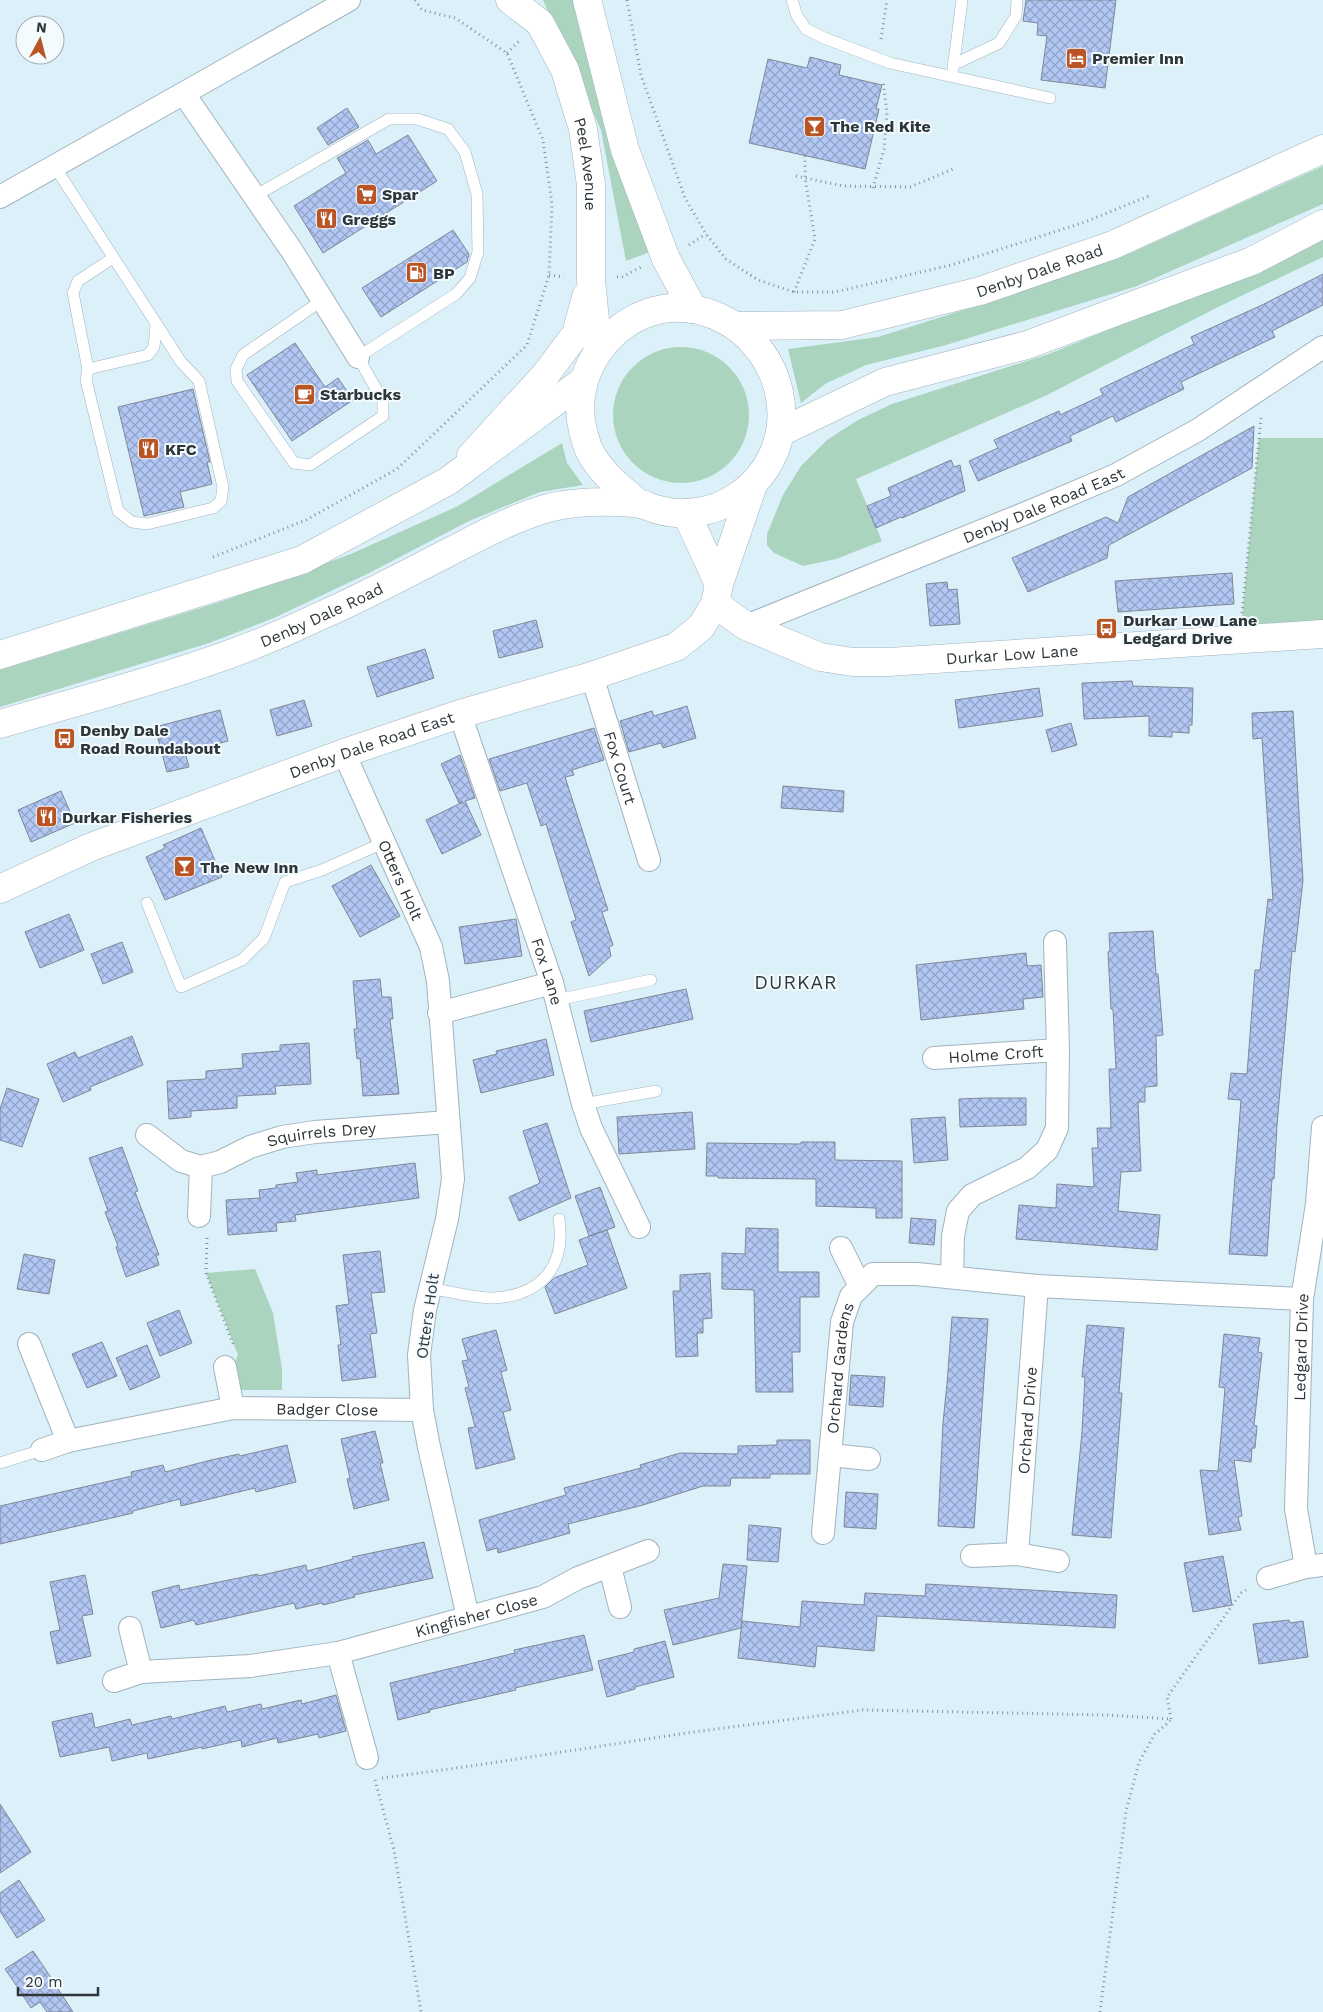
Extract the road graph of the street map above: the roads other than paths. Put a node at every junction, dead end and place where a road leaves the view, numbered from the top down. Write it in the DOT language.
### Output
graph roads {
  1 [pos="349,0"];
  2 [pos="510,0"];
  3 [pos="587,0"];
  4 [pos="792,0"];
  5 [pos="962,0"];
  6 [pos="1017,0"];
  7 [pos="954,62"];
  8 [pos="952,78"];
  9 [pos="184,94"];
  10 [pos="1050,98"];
  11 [pos="1323,149"];
  12 [pos="55,167"];
  13 [pos="255,196"];
  14 [pos="0,198"];
  15 [pos="1323,224"];
  16 [pos="113,258"];
  17 [pos="591,280"];
  18 [pos="321,300"];
  19 [pos="693,309"];
  20 [pos="156,325"];
  21 [pos="737,326"];
  22 [pos="1323,347"];
  23 [pos="598,350"];
  24 [pos="358,357"];
  25 [pos="88,369"];
  26 [pos="583,381"];
  27 [pos="782,432"];
  28 [pos="448,481"];
  29 [pos="753,485"];
  30 [pos="638,503"];
  31 [pos="686,513"];
  32 [pos="717,594"];
  33 [pos="746,626"];
  34 [pos="1323,634"];
  35 [pos="0,655"];
  36 [pos="592,676"];
  37 [pos="460,714"];
  38 [pos="0,724"];
  39 [pos="344,753"];
  40 [pos="385,842"];
  41 [pos="649,860"];
  42 [pos="0,889"];
  43 [pos="147,903"];
  44 [pos="1055,942"];
  45 [pos="651,980"];
  46 [pos="555,991"];
  47 [pos="439,1013"];
  48 [pos="1058,1050"];
  49 [pos="934,1058"];
  50 [pos="656,1091"];
  51 [pos="583,1104"];
  52 [pos="448,1122"];
  53 [pos="1323,1127"];
  54 [pos="146,1135"];
  55 [pos="201,1167"];
  56 [pos="1320,1204"];
  57 [pos="199,1216"];
  58 [pos="559,1219"];
  59 [pos="639,1227"];
  60 [pos="841,1248"];
  61 [pos="952,1277"];
  62 [pos="860,1286"];
  63 [pos="1037,1286"];
  64 [pos="429,1288"];
  65 [pos="1302,1299"];
  66 [pos="29,1344"];
  67 [pos="225,1367"];
  68 [pos="233,1408"];
  69 [pos="422,1410"];
  70 [pos="68,1441"];
  71 [pos="42,1450"];
  72 [pos="830,1455"];
  73 [pos="870,1459"];
  74 [pos="0,1462"];
  75 [pos="823,1533"];
  76 [pos="648,1551"];
  77 [pos="1016,1554"];
  78 [pos="972,1556"];
  79 [pos="1058,1561"];
  80 [pos="1315,1566"];
  81 [pos="610,1567"];
  82 [pos="1268,1578"];
  83 [pos="620,1606"];
  84 [pos="468,1617"];
  85 [pos="130,1628"];
  86 [pos="338,1653"];
  87 [pos="141,1672"];
  88 [pos="114,1681"];
  89 [pos="366,1758"];
  1 -- 9 [label="street"];
  2 -- 17 [label="main road, Peel Avenue"];
  3 -- 19 [label="main road"];
  4 -- 8 [label="lane"];
  5 -- 7 [label="lane"];
  6 -- 7 [label="lane"];
  7 -- 8 [label="lane"];
  8 -- 10 [label="lane"];
  9 -- 12 [label="street"];
  9 -- 13 [label="street"];
  11 -- 21 [label="main road, Denby Dale Road"];
  12 -- 14 [label="street"];
  12 -- 16 [label="lane"];
  13 -- 18 [label="street"];
  13 -- 24 [label="lane"];
  15 -- 27 [label="main road"];
  16 -- 20 [label="lane"];
  16 -- 25 [label="lane"];
  17 -- 23 [label="main road, Peel Avenue"];
  17 -- 28 [label="main road"];
  18 -- 24 [label="street"];
  18 -- 24 [label="lane"];
  19 -- 21 [label="main road, Denby Dale Road"];
  19 -- 23 [label="main road, Denby Dale Road"];
  20 -- 25 [label="lane"];
  20 -- 25 [label="lane"];
  21 -- 27 [label="main road, Denby Dale Road"];
  22 -- 33 [label="street, Denby Dale Road East"];
  23 -- 26 [label="main road, Denby Dale Road"];
  26 -- 28 [label="main road, Denby Dale Road"];
  26 -- 30 [label="main road, Denby Dale Road"];
  27 -- 29 [label="main road, Denby Dale Road"];
  28 -- 35 [label="main road, Denby Dale Road"];
  29 -- 31 [label="main road, Denby Dale Road"];
  29 -- 32 [label="main road, Denby Dale Road East"];
  30 -- 31 [label="main road, Denby Dale Road"];
  30 -- 38 [label="main road, Denby Dale Road"];
  31 -- 32 [label="main road"];
  32 -- 33 [label="main road, Durkar Low Lane"];
  32 -- 36 [label="main road, Denby Dale Road East"];
  33 -- 34 [label="main road, Durkar Low Lane"];
  36 -- 37 [label="main road, Denby Dale Road East"];
  36 -- 41 [label="street, Fox Court"];
  37 -- 39 [label="main road, Denby Dale Road East"];
  37 -- 46 [label="street, Fox Lane"];
  39 -- 40 [label="street, Otters Holt"];
  39 -- 42 [label="main road, Denby Dale Road East"];
  40 -- 43 [label="lane"];
  40 -- 47 [label="street, Otters Holt"];
  44 -- 48 [label="street, Holme Croft"];
  45 -- 46 [label="lane"];
  46 -- 47 [label="street"];
  46 -- 51 [label="street, Fox Lane"];
  47 -- 52 [label="street, Otters Holt"];
  48 -- 49 [label="street, Holme Croft"];
  48 -- 61 [label="street, Holme Croft"];
  50 -- 51 [label="lane"];
  51 -- 59 [label="street, Fox Lane"];
  52 -- 55 [label="street, Squirrels Drey"];
  52 -- 64 [label="street, Otters Holt"];
  53 -- 56 [label="street, Ledgard Drive"];
  54 -- 55 [label="street"];
  55 -- 57 [label="street"];
  56 -- 65 [label="street, Ledgard Drive"];
  58 -- 64 [label="lane"];
  60 -- 62 [label="street, Orchard Gardens"];
  61 -- 62 [label="street, Orchard Gardens"];
  61 -- 63 [label="street"];
  62 -- 72 [label="street, Orchard Gardens"];
  63 -- 65 [label="street"];
  63 -- 77 [label="street, Orchard Drive"];
  64 -- 69 [label="street, Otters Holt"];
  65 -- 80 [label="street, Ledgard Drive"];
  66 -- 70 [label="street"];
  67 -- 68 [label="street"];
  68 -- 69 [label="street, Badger Close"];
  68 -- 70 [label="street, Badger Close"];
  69 -- 84 [label="street, Otters Holt"];
  70 -- 71 [label="street, Badger Close"];
  71 -- 74 [label="lane"];
  72 -- 73 [label="street, Orchard Gardens"];
  72 -- 75 [label="street, Orchard Gardens"];
  76 -- 81 [label="street, Kingfisher Close"];
  77 -- 78 [label="street"];
  77 -- 79 [label="street"];
  80 -- 82 [label="street, Ledgard Drive"];
  81 -- 83 [label="street"];
  81 -- 84 [label="street, Kingfisher Close"];
  84 -- 86 [label="street, Kingfisher Close"];
  85 -- 87 [label="street"];
  86 -- 87 [label="street, Kingfisher Close"];
  86 -- 89 [label="street"];
  87 -- 88 [label="street, Kingfisher Close"];
}
